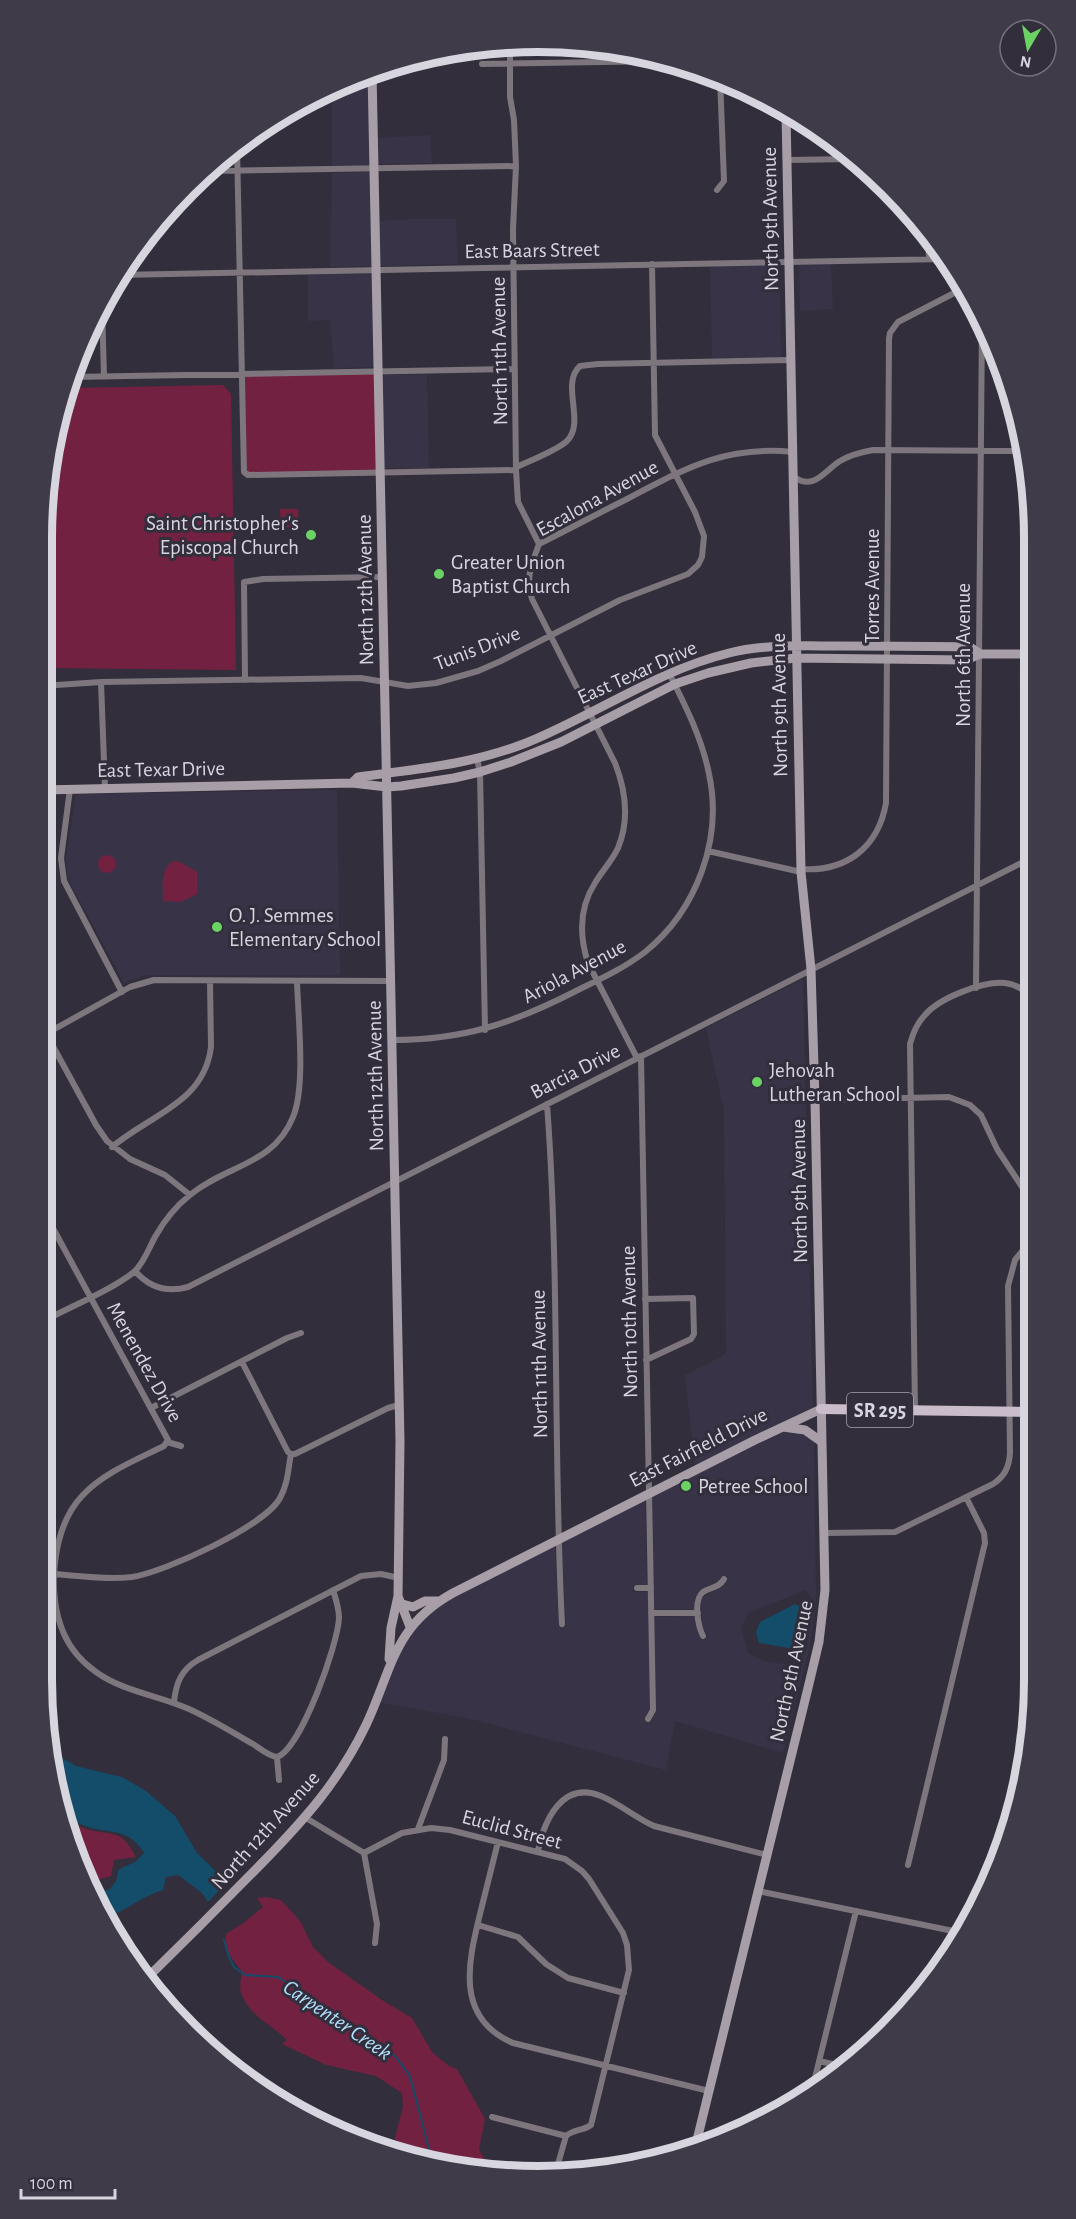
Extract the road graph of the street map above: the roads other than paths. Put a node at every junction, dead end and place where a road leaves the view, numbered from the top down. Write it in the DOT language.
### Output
graph roads {
  1 [pos="510,54"];
  2 [pos="616,59"];
  3 [pos="482,64"];
  4 [pos="510,64"];
  5 [pos="372,82"];
  6 [pos="720,88"];
  7 [pos="786,121"];
  8 [pos="237,157"];
  9 [pos="841,159"];
  10 [pos="787,160"];
  11 [pos="516,166"];
  12 [pos="374,168"];
  13 [pos="220,171"];
  14 [pos="237,171"];
  15 [pos="717,190"];
  16 [pos="929,250"];
  17 [pos="929,259"];
  18 [pos="935,259"];
  19 [pos="789,261"];
  20 [pos="652,264"];
  21 [pos="514,267"];
  22 [pos="376,269"];
  23 [pos="239,272"];
  24 [pos="130,275"];
  25 [pos="956,292"];
  26 [pos="103,324"];
  27 [pos="982,341"];
  28 [pos="790,360"];
  29 [pos="653,363"];
  30 [pos="515,369"];
  31 [pos="378,371"];
  32 [pos="242,374"];
  33 [pos="80,377"];
  34 [pos="104,377"];
  35 [pos="890,450"];
  36 [pos="981,451"];
  37 [pos="1015,451"];
  38 [pos="793,452"];
  39 [pos="516,468"];
  40 [pos="380,472"];
  41 [pos="674,474"];
  42 [pos="794,477"];
  43 [pos="539,544"];
  44 [pos="382,577"];
  45 [pos="550,636"];
  46 [pos="796,646"];
  47 [pos="889,646"];
  48 [pos="980,654"];
  49 [pos="1024,654"];
  50 [pos="796,658"];
  51 [pos="888,659"];
  52 [pos="669,673"];
  53 [pos="245,680"];
  54 [pos="101,682"];
  55 [pos="385,682"];
  56 [pos="675,684"];
  57 [pos="52,685"];
  58 [pos="589,712"];
  59 [pos="595,725"];
  60 [pos="477,759"];
  61 [pos="480,772"];
  62 [pos="387,773"];
  63 [pos="352,783"];
  64 [pos="387,787"];
  65 [pos="105,788"];
  66 [pos="70,789"];
  67 [pos="52,790"];
  68 [pos="708,851"];
  69 [pos="1024,862"];
  70 [pos="801,871"];
  71 [pos="978,885"];
  72 [pos="811,969"];
  73 [pos="210,981"];
  74 [pos="297,981"];
  75 [pos="391,981"];
  76 [pos="597,981"];
  77 [pos="976,988"];
  78 [pos="1024,991"];
  79 [pos="122,992"];
  80 [pos="485,1030"];
  81 [pos="52,1031"];
  82 [pos="392,1040"];
  83 [pos="52,1049"];
  84 [pos="639,1057"];
  85 [pos="909,1097"];
  86 [pos="815,1100"];
  87 [pos="547,1104"];
  88 [pos="112,1146"];
  89 [pos="395,1182"];
  90 [pos="1024,1190"];
  91 [pos="190,1195"];
  92 [pos="52,1227"];
  93 [pos="1024,1250"];
  94 [pos="135,1271"];
  95 [pos="90,1297"];
  96 [pos="645,1299"];
  97 [pos="52,1317"];
  98 [pos="301,1333"];
  99 [pos="646,1360"];
  100 [pos="242,1362"];
  101 [pos="399,1405"];
  102 [pos="151,1408"];
  103 [pos="821,1409"];
  104 [pos="915,1410"];
  105 [pos="1010,1411"];
  106 [pos="1024,1412"];
  107 [pos="781,1427"];
  108 [pos="167,1442"];
  109 [pos="822,1442"];
  110 [pos="181,1446"];
  111 [pos="291,1454"];
  112 [pos="648,1494"];
  113 [pos="966,1497"];
  114 [pos="825,1533"];
  115 [pos="558,1541"];
  116 [pos="54,1574"];
  117 [pos="399,1578"];
  118 [pos="724,1579"];
  119 [pos="637,1588"];
  120 [pos="651,1588"];
  121 [pos="333,1590"];
  122 [pos="399,1600"];
  123 [pos="439,1601"];
  124 [pos="651,1613"];
  125 [pos="698,1613"];
  126 [pos="562,1624"];
  127 [pos="410,1627"];
  128 [pos="703,1636"];
  129 [pos="388,1668"];
  130 [pos="174,1702"];
  131 [pos="648,1719"];
  132 [pos="445,1739"];
  133 [pos="277,1757"];
  134 [pos="279,1780"];
  135 [pos="306,1818"];
  136 [pos="418,1829"];
  137 [pos="498,1842"];
  138 [pos="538,1851"];
  139 [pos="364,1852"];
  140 [pos="767,1855"];
  141 [pos="908,1865"];
  142 [pos="758,1891"];
  143 [pos="856,1911"];
  144 [pos="478,1925"];
  145 [pos="954,1931"];
  146 [pos="375,1944"];
  147 [pos="151,1974"];
  148 [pos="624,1993"];
  149 [pos="819,2061"];
  150 [pos="836,2065"];
  151 [pos="607,2067"];
  152 [pos="814,2080"];
  153 [pos="709,2091"];
  154 [pos="492,2117"];
  155 [pos="566,2136"];
  156 [pos="697,2140"];
  157 [pos="558,2165"];
  1 -- 4 [label="street, North 11th Avenue"];
  2 -- 4 [label="street"];
  3 -- 4 [label="street"];
  4 -- 11 [label="street, North 11th Avenue"];
  5 -- 12 [label="main road, North 12th Avenue"];
  6 -- 15 [label="street"];
  7 -- 10 [label="main road, North 9th Avenue"];
  8 -- 14 [label="street"];
  9 -- 10 [label="street"];
  10 -- 19 [label="main road, North 9th Avenue"];
  11 -- 12 [label="street"];
  11 -- 21 [label="street, North 11th Avenue"];
  12 -- 14 [label="street"];
  12 -- 22 [label="main road, North 12th Avenue"];
  13 -- 14 [label="street"];
  14 -- 23 [label="street"];
  16 -- 17 [label="street"];
  17 -- 18 [label="street, East Baars Street"];
  17 -- 19 [label="street, East Baars Street"];
  19 -- 20 [label="street, East Baars Street"];
  19 -- 28 [label="main road, North 9th Avenue"];
  20 -- 21 [label="street, East Baars Street"];
  20 -- 29 [label="street"];
  21 -- 22 [label="street, East Baars Street"];
  21 -- 30 [label="street, North 11th Avenue"];
  22 -- 23 [label="street, East Baars Street"];
  22 -- 31 [label="main road, North 12th Avenue"];
  23 -- 24 [label="street, East Baars Street"];
  23 -- 32 [label="street"];
  25 -- 35 [label="street, Torres Avenue"];
  26 -- 34 [label="street"];
  27 -- 36 [label="street, North 6th Avenue"];
  28 -- 29 [label="street"];
  28 -- 38 [label="main road, North 9th Avenue"];
  29 -- 39 [label="street"];
  29 -- 41 [label="street"];
  30 -- 31 [label="street"];
  30 -- 39 [label="street, North 11th Avenue"];
  31 -- 32 [label="street"];
  31 -- 40 [label="main road, North 12th Avenue"];
  32 -- 34 [label="street"];
  32 -- 40 [label="street"];
  33 -- 34 [label="street"];
  35 -- 36 [label="street"];
  35 -- 42 [label="street"];
  35 -- 47 [label="street, Torres Avenue"];
  36 -- 37 [label="street"];
  36 -- 48 [label="street, North 6th Avenue"];
  38 -- 41 [label="street, Escalona Avenue"];
  38 -- 42 [label="main road, North 9th Avenue"];
  39 -- 40 [label="street"];
  39 -- 43 [label="street, North 11th Avenue"];
  40 -- 44 [label="main road, North 12th Avenue"];
  41 -- 43 [label="street, Escalona Avenue"];
  41 -- 45 [label="street, Tunis Drive"];
  42 -- 46 [label="main road, North 9th Avenue"];
  43 -- 45 [label="street, Escalona Avenue"];
  44 -- 53 [label="street"];
  44 -- 55 [label="main road, North 12th Avenue"];
  45 -- 55 [label="street, Tunis Drive"];
  45 -- 58 [label="street, Escalona Avenue"];
  46 -- 47 [label="main road, East Texar Drive"];
  46 -- 50 [label="main road, North 9th Avenue"];
  46 -- 52 [label="main road, East Texar Drive"];
  47 -- 48 [label="main road, East Texar Drive"];
  47 -- 51 [label="street, Torres Avenue"];
  48 -- 49 [label="main road, East Texar Drive"];
  48 -- 51 [label="main road, East Texar Drive"];
  48 -- 71 [label="street, North 6th Avenue"];
  50 -- 51 [label="main road, East Texar Drive"];
  50 -- 56 [label="main road, East Texar Drive"];
  50 -- 70 [label="main road, North 9th Avenue"];
  51 -- 70 [label="street, Torres Avenue"];
  52 -- 56 [label="street, Ariola Avenue"];
  52 -- 58 [label="main road, East Texar Drive"];
  53 -- 54 [label="street, Tunis Drive"];
  53 -- 55 [label="street, Tunis Drive"];
  54 -- 57 [label="street, Tunis Drive"];
  54 -- 65 [label="street"];
  55 -- 62 [label="main road, North 12th Avenue"];
  56 -- 59 [label="main road, East Texar Drive"];
  56 -- 68 [label="street, Ariola Avenue"];
  58 -- 59 [label="street, Escalona Avenue"];
  58 -- 60 [label="main road, East Texar Drive"];
  59 -- 61 [label="main road, East Texar Drive"];
  59 -- 76 [label="street, Escalona Avenue"];
  60 -- 61 [label="street"];
  60 -- 62 [label="main road, East Texar Drive"];
  61 -- 64 [label="main road, East Texar Drive"];
  61 -- 80 [label="street"];
  62 -- 63 [label="main road, East Texar Drive"];
  62 -- 64 [label="main road, North 12th Avenue"];
  63 -- 64 [label="main road, East Texar Drive"];
  63 -- 65 [label="main road, East Texar Drive"];
  64 -- 75 [label="main road, North 12th Avenue"];
  65 -- 66 [label="main road, East Texar Drive"];
  66 -- 67 [label="main road, East Texar Drive"];
  66 -- 79 [label="street"];
  68 -- 70 [label="street, Torres Avenue"];
  68 -- 76 [label="street, Ariola Avenue"];
  69 -- 71 [label="street, Barcia Drive"];
  70 -- 72 [label="main road, North 9th Avenue"];
  71 -- 72 [label="street, Barcia Drive"];
  71 -- 77 [label="street, North 6th Avenue"];
  72 -- 84 [label="street, Barcia Drive"];
  72 -- 86 [label="main road, North 9th Avenue"];
  73 -- 74 [label="street"];
  73 -- 79 [label="street"];
  73 -- 88 [label="street"];
  74 -- 75 [label="street"];
  74 -- 91 [label="street"];
  75 -- 82 [label="main road, North 12th Avenue"];
  76 -- 80 [label="street, Ariola Avenue"];
  76 -- 84 [label="street, Escalona Avenue"];
  77 -- 78 [label="street"];
  77 -- 85 [label="street"];
  79 -- 81 [label="street"];
  80 -- 82 [label="street, Ariola Avenue"];
  82 -- 89 [label="main road, North 12th Avenue"];
  83 -- 88 [label="street"];
  84 -- 87 [label="street, Barcia Drive"];
  84 -- 96 [label="street, North 10th Avenue"];
  85 -- 86 [label="street"];
  85 -- 90 [label="street"];
  85 -- 104 [label="street"];
  86 -- 103 [label="main road, North 9th Avenue"];
  87 -- 89 [label="street, Barcia Drive"];
  87 -- 115 [label="street, North 11th Avenue"];
  88 -- 91 [label="street"];
  89 -- 94 [label="street, Barcia Drive"];
  89 -- 101 [label="main road, North 12th Avenue"];
  91 -- 94 [label="street"];
  92 -- 95 [label="street, Menendez Drive"];
  93 -- 105 [label="street"];
  94 -- 95 [label="street"];
  95 -- 97 [label="street"];
  95 -- 102 [label="street, Menendez Drive"];
  96 -- 99 [label="street, North 10th Avenue"];
  96 -- 99 [label="street"];
  98 -- 100 [label="street"];
  99 -- 112 [label="street, North 10th Avenue"];
  100 -- 102 [label="street"];
  100 -- 111 [label="street"];
  101 -- 111 [label="street"];
  101 -- 117 [label="main road, North 12th Avenue"];
  102 -- 108 [label="street, Menendez Drive"];
  103 -- 104 [label="main road, East Fairfield Drive / SR 295"];
  103 -- 107 [label="main road, East Fairfield Drive"];
  103 -- 109 [label="main road, North 9th Avenue"];
  104 -- 105 [label="main road, East Fairfield Drive / SR 295"];
  105 -- 106 [label="main road, East Fairfield Drive / SR 295"];
  105 -- 113 [label="street"];
  107 -- 109 [label="main road"];
  107 -- 112 [label="main road, East Fairfield Drive"];
  108 -- 110 [label="street"];
  108 -- 116 [label="street, Menendez Drive"];
  109 -- 114 [label="main road, North 9th Avenue"];
  111 -- 116 [label="street"];
  112 -- 115 [label="main road, East Fairfield Drive"];
  112 -- 120 [label="street, North 10th Avenue"];
  113 -- 114 [label="street"];
  113 -- 141 [label="street"];
  114 -- 140 [label="main road, North 9th Avenue"];
  115 -- 123 [label="main road, East Fairfield Drive"];
  115 -- 126 [label="street, North 11th Avenue"];
  116 -- 130 [label="street, Menendez Drive"];
  117 -- 121 [label="street"];
  117 -- 122 [label="main road, North 12th Avenue"];
  118 -- 125 [label="street"];
  119 -- 120 [label="street"];
  120 -- 124 [label="street, North 10th Avenue"];
  121 -- 130 [label="street"];
  121 -- 133 [label="street"];
  122 -- 123 [label="main road"];
  122 -- 127 [label="main road, North 12th Avenue"];
  122 -- 129 [label="main road"];
  123 -- 127 [label="main road, East Fairfield Drive"];
  124 -- 125 [label="street"];
  124 -- 131 [label="street, North 10th Avenue"];
  125 -- 128 [label="street"];
  127 -- 129 [label="main road, North 12th Avenue"];
  129 -- 135 [label="main road, North 12th Avenue"];
  130 -- 133 [label="street, Menendez Drive"];
  132 -- 136 [label="street"];
  133 -- 134 [label="street"];
  135 -- 139 [label="street"];
  135 -- 147 [label="main road, North 12th Avenue"];
  136 -- 137 [label="street, Euclid Street"];
  136 -- 139 [label="street, Euclid Street"];
  137 -- 138 [label="street, Euclid Street"];
  137 -- 144 [label="street"];
  138 -- 140 [label="street"];
  138 -- 148 [label="street, Euclid Street"];
  139 -- 146 [label="street"];
  140 -- 142 [label="main road, North 9th Avenue"];
  142 -- 143 [label="street"];
  142 -- 153 [label="main road, North 9th Avenue"];
  143 -- 145 [label="street"];
  143 -- 149 [label="street"];
  144 -- 148 [label="street"];
  144 -- 151 [label="street"];
  148 -- 151 [label="street, Euclid Street"];
  149 -- 150 [label="street"];
  149 -- 152 [label="street"];
  151 -- 153 [label="street"];
  151 -- 155 [label="street, Euclid Street"];
  153 -- 156 [label="main road, North 9th Avenue"];
  154 -- 155 [label="street"];
  155 -- 157 [label="street"];
}
